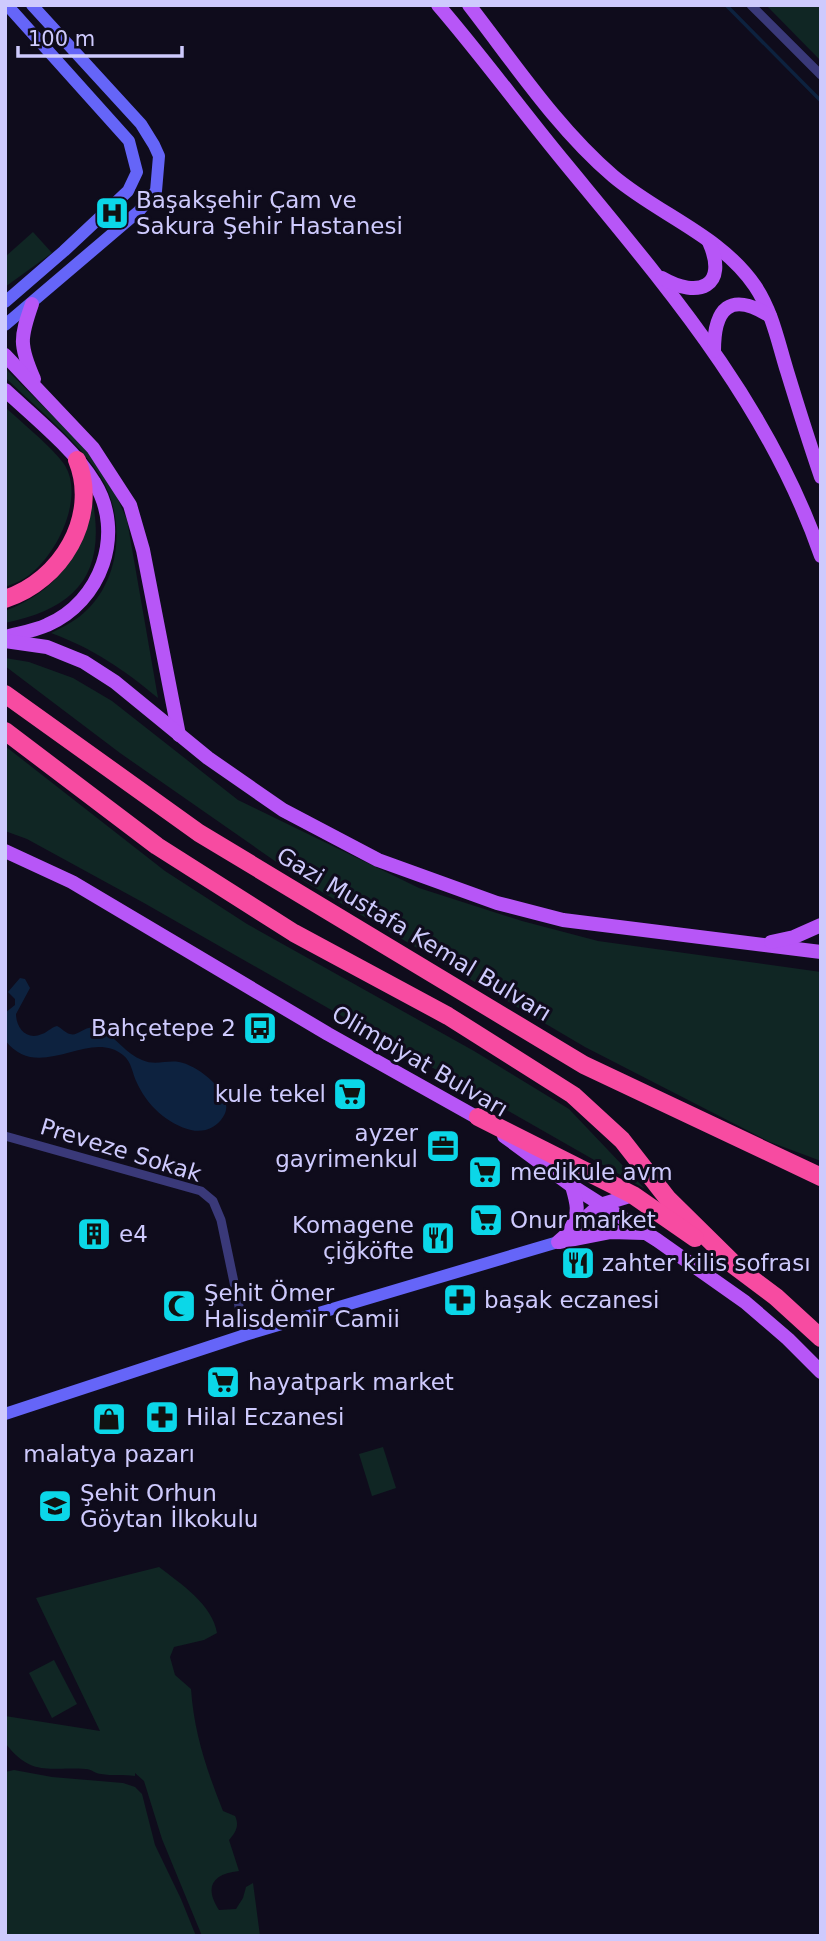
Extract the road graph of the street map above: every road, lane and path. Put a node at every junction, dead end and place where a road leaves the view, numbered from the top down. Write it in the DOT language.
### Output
graph roads {
  1 [pos="6,5"];
  2 [pos="32,5"];
  3 [pos="438,5"];
  4 [pos="469,5"];
  5 [pos="751,5"];
  6 [pos="96,75"];
  7 [pos="821,75"];
  8 [pos="83,89"];
  9 [pos="708,240"];
  10 [pos="654,273"];
  11 [pos="5,302"];
  12 [pos="32,304"];
  13 [pos="770,316"];
  14 [pos="5,325"];
  15 [pos="714,351"];
  16 [pos="5,355"];
  17 [pos="5,390"];
  18 [pos="38,390"];
  19 [pos="77,460"];
  20 [pos="821,478"];
  21 [pos="821,556"];
  22 [pos="5,599"];
  23 [pos="5,639"];
  24 [pos="5,694"];
  25 [pos="5,731"];
  26 [pos="179,735"];
  27 [pos="5,850"];
  28 [pos="821,925"];
  29 [pos="756,946"];
  30 [pos="821,952"];
  31 [pos="478,1117"];
  32 [pos="5,1136"];
  33 [pos="821,1177"];
  34 [pos="572,1186"];
  35 [pos="633,1195"];
  36 [pos="600,1206"];
  37 [pos="646,1233"];
  38 [pos="558,1242"];
  39 [pos="733,1263"];
  40 [pos="245,1335"];
  41 [pos="821,1339"];
  42 [pos="821,1372"];
  43 [pos="5,1414"];
  1 -- 8 [label="street"];
  2 -- 6 [label="street"];
  3 -- 10 [label="main road"];
  4 -- 9 [label="main road"];
  5 -- 7 [label="street"];
  6 -- 8 [label="street"];
  6 -- 12 [label="street"];
  8 -- 11 [label="street"];
  9 -- 10 [label="main road"];
  9 -- 13 [label="main road"];
  10 -- 15 [label="main road"];
  12 -- 14 [label="street"];
  12 -- 18 [label="main road"];
  13 -- 15 [label="main road"];
  13 -- 20 [label="main road"];
  15 -- 21 [label="main road"];
  16 -- 18 [label="main road"];
  17 -- 19 [label="main road"];
  18 -- 26 [label="main road"];
  19 -- 22 [label="highway"];
  19 -- 23 [label="main road"];
  23 -- 26 [label="main road"];
  24 -- 33 [label="highway, Gazi Mustafa Kemal Bulvarı"];
  25 -- 39 [label="highway"];
  26 -- 29 [label="main road"];
  27 -- 31 [label="main road, Olimpiyat Bulvarı"];
  28 -- 29 [label="main road"];
  29 -- 30 [label="main road"];
  31 -- 34 [label="main road, Olimpiyat Bulvarı"];
  31 -- 35 [label="highway"];
  32 -- 40 [label="street, Preveze Sokak"];
  34 -- 36 [label="main road, Olimpiyat Bulvarı"];
  34 -- 38 [label="main road"];
  35 -- 36 [label="main road"];
  35 -- 39 [label="highway"];
  36 -- 37 [label="main road, Olimpiyat Bulvarı"];
  36 -- 38 [label="main road"];
  37 -- 38 [label="main road"];
  37 -- 42 [label="main road, Olimpiyat Bulvarı"];
  38 -- 40 [label="street"];
  39 -- 41 [label="highway"];
  40 -- 43 [label="street"];
}
